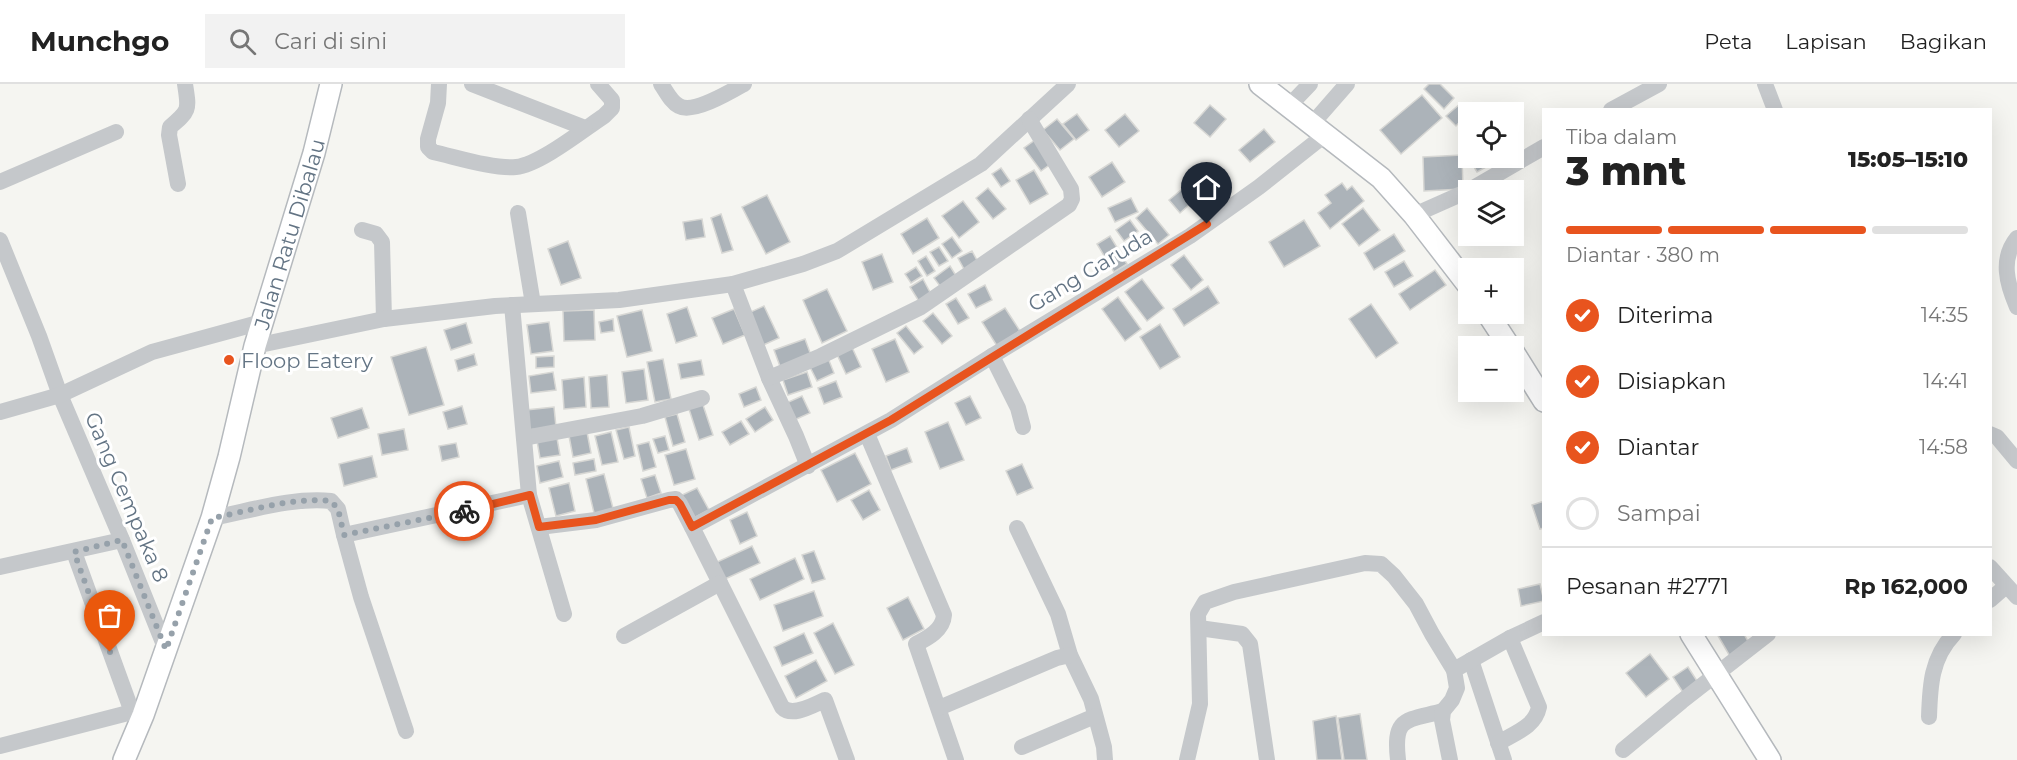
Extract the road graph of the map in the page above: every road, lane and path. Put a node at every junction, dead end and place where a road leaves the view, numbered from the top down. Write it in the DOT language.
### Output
graph roads {
  1 [pos="185,84"];
  2 [pos="331,84"];
  3 [pos="439,84"];
  4 [pos="472,84"];
  5 [pos="598,84"];
  6 [pos="661,84"];
  7 [pos="744,84"];
  8 [pos="1068,84"];
  9 [pos="1260,84"];
  10 [pos="1310,84"];
  11 [pos="1347,84"];
  12 [pos="1659,84"];
  13 [pos="1765,84"];
  14 [pos="1289,106"];
  15 [pos="1615,108"];
  16 [pos="1774,108"];
  17 [pos="1029,119"];
  18 [pos="585,128"];
  19 [pos="1319,129"];
  20 [pos="116,132"];
  21 [pos="1542,148"];
  22 [pos="1488,180"];
  23 [pos="0,182"];
  24 [pos="178,184"];
  25 [pos="1458,196"];
  26 [pos="518,213"];
  27 [pos="1414,214"];
  28 [pos="362,230"];
  29 [pos="2017,238"];
  30 [pos="0,240"];
  31 [pos="1458,272"];
  32 [pos="733,284"];
  33 [pos="533,304"];
  34 [pos="512,305"];
  35 [pos="2017,307"];
  36 [pos="384,319"];
  37 [pos="262,322"];
  38 [pos="255,346"];
  39 [pos="992,356"];
  40 [pos="1524,369"];
  41 [pos="769,378"];
  42 [pos="60,395"];
  43 [pos="1542,398"];
  44 [pos="702,399"];
  45 [pos="0,412"];
  46 [pos="1023,428"];
  47 [pos="867,434"];
  48 [pos="1992,435"];
  49 [pos="524,438"];
  50 [pos="2017,461"];
  51 [pos="808,466"];
  52 [pos="530,495"];
  53 [pos="212,518"];
  54 [pos="539,527"];
  55 [pos="692,527"];
  56 [pos="1017,528"];
  57 [pos="344,535"];
  58 [pos="122,540"];
  59 [pos="74,552"];
  60 [pos="0,567"];
  61 [pos="1992,569"];
  62 [pos="720,583"];
  63 [pos="2012,591"];
  64 [pos="1992,599"];
  65 [pos="564,614"];
  66 [pos="1542,623"];
  67 [pos="1199,628"];
  68 [pos="624,636"];
  69 [pos="1692,636"];
  70 [pos="1765,636"];
  71 [pos="1952,636"];
  72 [pos="1510,638"];
  73 [pos="166,650"];
  74 [pos="1070,655"];
  75 [pos="1471,660"];
  76 [pos="1454,670"];
  77 [pos="1716,674"];
  78 [pos="939,708"];
  79 [pos="1443,711"];
  80 [pos="137,713"];
  81 [pos="1095,716"];
  82 [pos="1929,717"];
  83 [pos="406,731"];
  84 [pos="1498,743"];
  85 [pos="0,746"];
  86 [pos="1022,747"];
  87 [pos="1623,750"];
  88 [pos="1767,759"];
  89 [pos="124,760"];
  90 [pos="847,760"];
  91 [pos="956,760"];
  92 [pos="1105,760"];
  93 [pos="1187,760"];
  94 [pos="1267,760"];
  95 [pos="1398,760"];
  96 [pos="1450,760"];
  97 [pos="1504,760"];
  1 -- 24 [label="street"];
  2 -- 37 [label="main road, Jalan Ratu Dibalau"];
  3 -- 18 [label="street"];
  4 -- 18 [label="street"];
  5 -- 18 [label="street"];
  6 -- 7 [label="street"];
  8 -- 17 [label="street"];
  9 -- 14 [label="main road"];
  10 -- 14 [label="street"];
  11 -- 19 [label="street, Gang Garuda"];
  12 -- 15 [label="street"];
  13 -- 16 [label="street"];
  14 -- 19 [label="main road"];
  17 -- 32 [label="street"];
  17 -- 41 [label="street"];
  19 -- 27 [label="main road"];
  19 -- 39 [label="street, Gang Garuda"];
  20 -- 23 [label="street"];
  21 -- 22 [label="street"];
  25 -- 27 [label="street"];
  26 -- 33 [label="street"];
  27 -- 31 [label="main road"];
  28 -- 36 [label="street"];
  29 -- 35 [label="street"];
  30 -- 42 [label="street, Gang Cempaka 8"];
  32 -- 33 [label="street"];
  32 -- 41 [label="street"];
  33 -- 34 [label="street"];
  34 -- 36 [label="street"];
  34 -- 49 [label="street"];
  36 -- 38 [label="street"];
  37 -- 38 [label="main road, Jalan Ratu Dibalau"];
  37 -- 42 [label="street"];
  38 -- 53 [label="main road, Jalan Ratu Dibalau"];
  39 -- 46 [label="street"];
  39 -- 47 [label="street, Gang Garuda"];
  40 -- 43 [label="main road"];
  41 -- 51 [label="street"];
  42 -- 45 [label="street, Gang Cempaka 8"];
  42 -- 58 [label="street, Gang Cempaka 8"];
  44 -- 49 [label="street"];
  47 -- 51 [label="street, Gang Garuda"];
  47 -- 78 [label="street"];
  48 -- 50 [label="street"];
  49 -- 52 [label="street"];
  51 -- 55 [label="street, Gang Garuda"];
  52 -- 54 [label="street"];
  52 -- 57 [label="street"];
  53 -- 57 [label="street"];
  53 -- 73 [label="main road, Jalan Ratu Dibalau"];
  54 -- 55 [label="street"];
  54 -- 65 [label="street"];
  55 -- 62 [label="street"];
  56 -- 74 [label="street"];
  57 -- 83 [label="street"];
  58 -- 59 [label="street"];
  58 -- 73 [label="street, Gang Cempaka 8"];
  59 -- 60 [label="street"];
  59 -- 80 [label="street"];
  61 -- 63 [label="street"];
  62 -- 68 [label="street"];
  62 -- 90 [label="street"];
  63 -- 64 [label="street"];
  66 -- 72 [label="street"];
  67 -- 76 [label="street"];
  67 -- 93 [label="street"];
  67 -- 94 [label="street"];
  69 -- 77 [label="main road"];
  70 -- 77 [label="street"];
  71 -- 82 [label="street"];
  72 -- 75 [label="street"];
  72 -- 84 [label="street"];
  73 -- 80 [label="main road, Jalan Ratu Dibalau"];
  74 -- 78 [label="street"];
  74 -- 81 [label="street"];
  75 -- 76 [label="street"];
  75 -- 84 [label="street"];
  76 -- 79 [label="street"];
  77 -- 87 [label="street"];
  77 -- 88 [label="main road"];
  78 -- 91 [label="street"];
  79 -- 95 [label="street"];
  79 -- 96 [label="street"];
  80 -- 85 [label="street"];
  80 -- 89 [label="main road, Jalan Ratu Dibalau"];
  81 -- 86 [label="street"];
  81 -- 92 [label="street"];
  84 -- 97 [label="street"];
}
